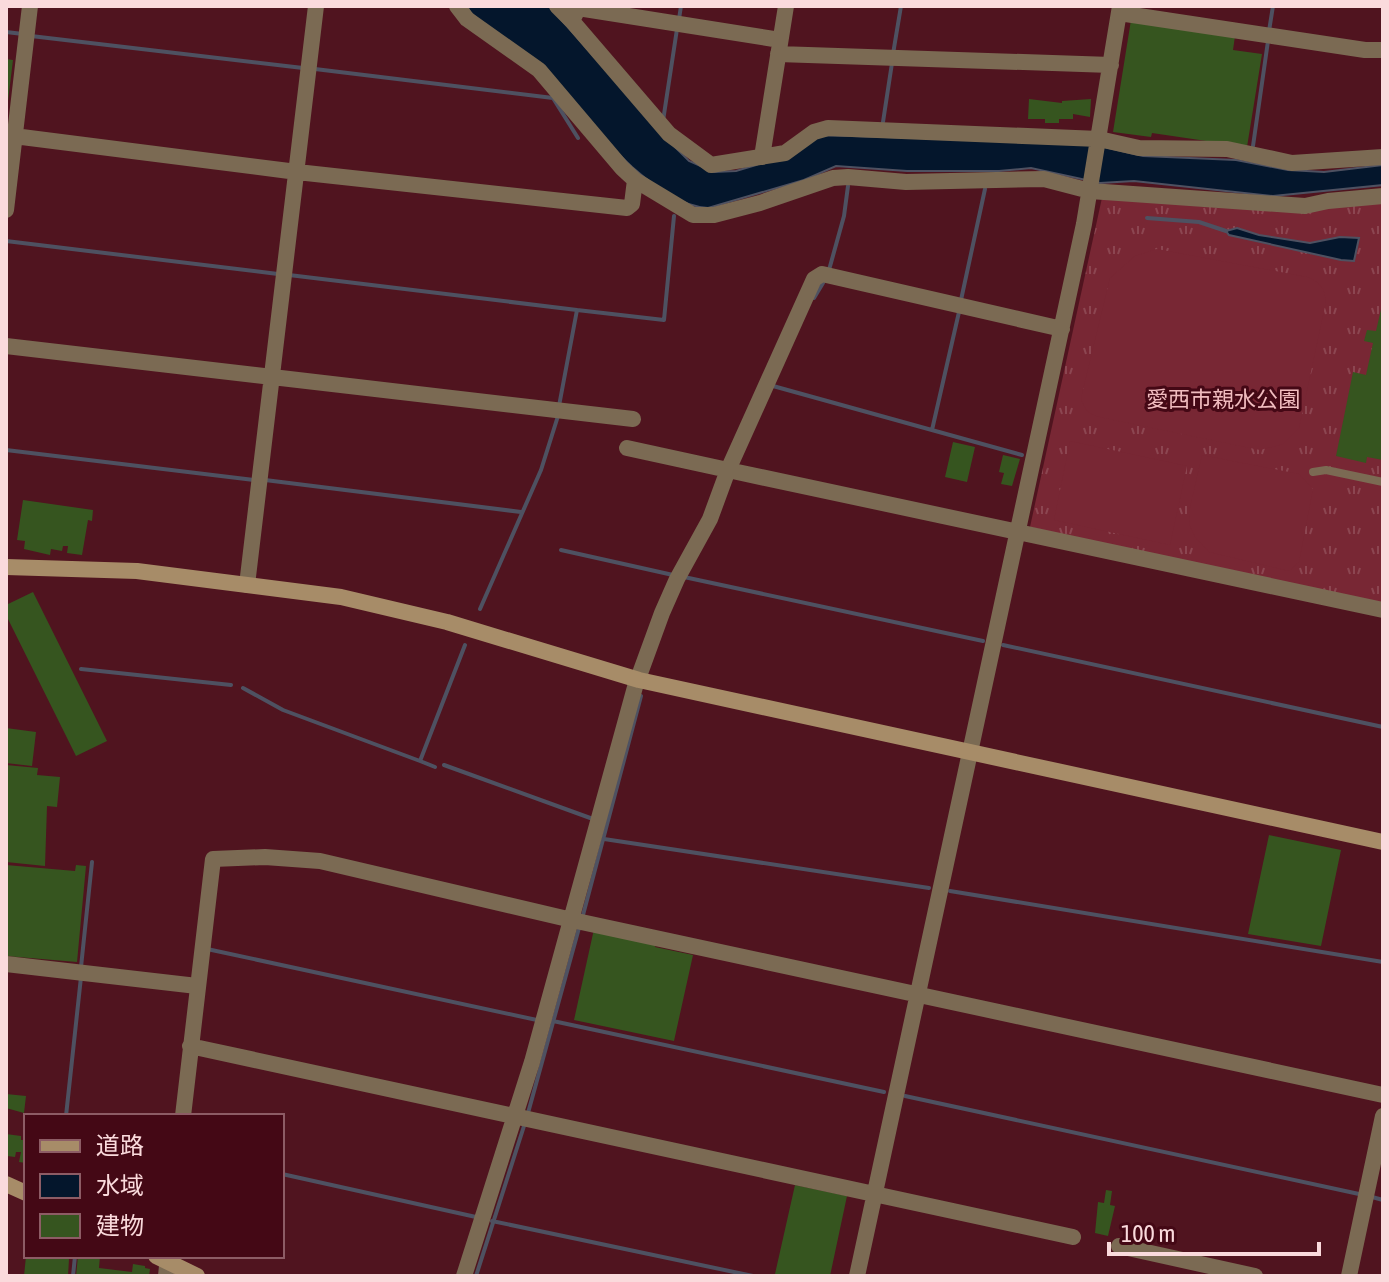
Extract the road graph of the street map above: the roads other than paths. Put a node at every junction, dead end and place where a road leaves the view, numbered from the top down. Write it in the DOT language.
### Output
graph roads {
  1 [pos="30,6"];
  2 [pos="316,6"];
  3 [pos="457,6"];
  4 [pos="557,6"];
  5 [pos="786,6"];
  6 [pos="1119,10"];
  7 [pos="576,12"];
  8 [pos="779,47"];
  9 [pos="1383,50"];
  10 [pos="1111,65"];
  11 [pos="10,136"];
  12 [pos="1098,140"];
  13 [pos="762,157"];
  14 [pos="1383,157"];
  15 [pos="297,172"];
  16 [pos="635,180"];
  17 [pos="1090,189"];
  18 [pos="1383,196"];
  19 [pos="6,210"];
  20 [pos="1062,329"];
  21 [pos="6,346"];
  22 [pos="273,376"];
  23 [pos="633,419"];
  24 [pos="627,448"];
  25 [pos="728,470"];
  26 [pos="1313,472"];
  27 [pos="1383,482"];
  28 [pos="1018,531"];
  29 [pos="6,567"];
  30 [pos="247,585"];
  31 [pos="1383,610"];
  32 [pos="639,680"];
  33 [pos="969,753"];
  34 [pos="1383,842"];
  35 [pos="572,920"];
  36 [pos="6,964"];
  37 [pos="197,986"];
  38 [pos="917,994"];
  39 [pos="190,1046"];
  40 [pos="1383,1095"];
  41 [pos="183,1114"];
  42 [pos="1383,1116"];
  43 [pos="516,1117"];
  44 [pos="876,1194"];
  45 [pos="1073,1237"];
  46 [pos="1119,1246"];
  47 [pos="165,1262"];
  48 [pos="197,1276"];
  49 [pos="464,1276"];
  50 [pos="857,1276"];
  51 [pos="1255,1276"];
  52 [pos="1349,1276"];
  1 -- 11 [label="street"];
  2 -- 15 [label="street"];
  3 -- 16 [label="street"];
  4 -- 7 [label="street"];
  5 -- 8 [label="street"];
  6 -- 9 [label="street"];
  6 -- 10 [label="street"];
  7 -- 8 [label="street"];
  7 -- 13 [label="street"];
  8 -- 10 [label="street"];
  8 -- 13 [label="street"];
  10 -- 12 [label="street"];
  11 -- 15 [label="street"];
  11 -- 19 [label="street"];
  12 -- 13 [label="street"];
  12 -- 14 [label="street"];
  12 -- 17 [label="street"];
  15 -- 16 [label="street"];
  15 -- 22 [label="street"];
  16 -- 17 [label="street"];
  17 -- 18 [label="street"];
  17 -- 20 [label="street"];
  20 -- 25 [label="street"];
  20 -- 28 [label="street"];
  21 -- 22 [label="street"];
  22 -- 23 [label="street"];
  22 -- 30 [label="street"];
  24 -- 25 [label="street"];
  25 -- 28 [label="street"];
  25 -- 32 [label="street"];
  26 -- 27 [label="lane"];
  28 -- 31 [label="street"];
  28 -- 33 [label="street"];
  29 -- 30 [label="street"];
  30 -- 32 [label="street"];
  32 -- 33 [label="street"];
  32 -- 35 [label="street"];
  33 -- 34 [label="street"];
  33 -- 38 [label="street"];
  35 -- 37 [label="street"];
  35 -- 38 [label="street"];
  35 -- 43 [label="street"];
  36 -- 37 [label="street"];
  37 -- 39 [label="street"];
  38 -- 40 [label="street"];
  38 -- 44 [label="street"];
  39 -- 41 [label="street"];
  39 -- 43 [label="street"];
  42 -- 52 [label="street"];
  43 -- 44 [label="street"];
  43 -- 49 [label="street"];
  44 -- 45 [label="street"];
  44 -- 50 [label="street"];
  46 -- 51 [label="street"];
  47 -- 48 [label="street"];
}
